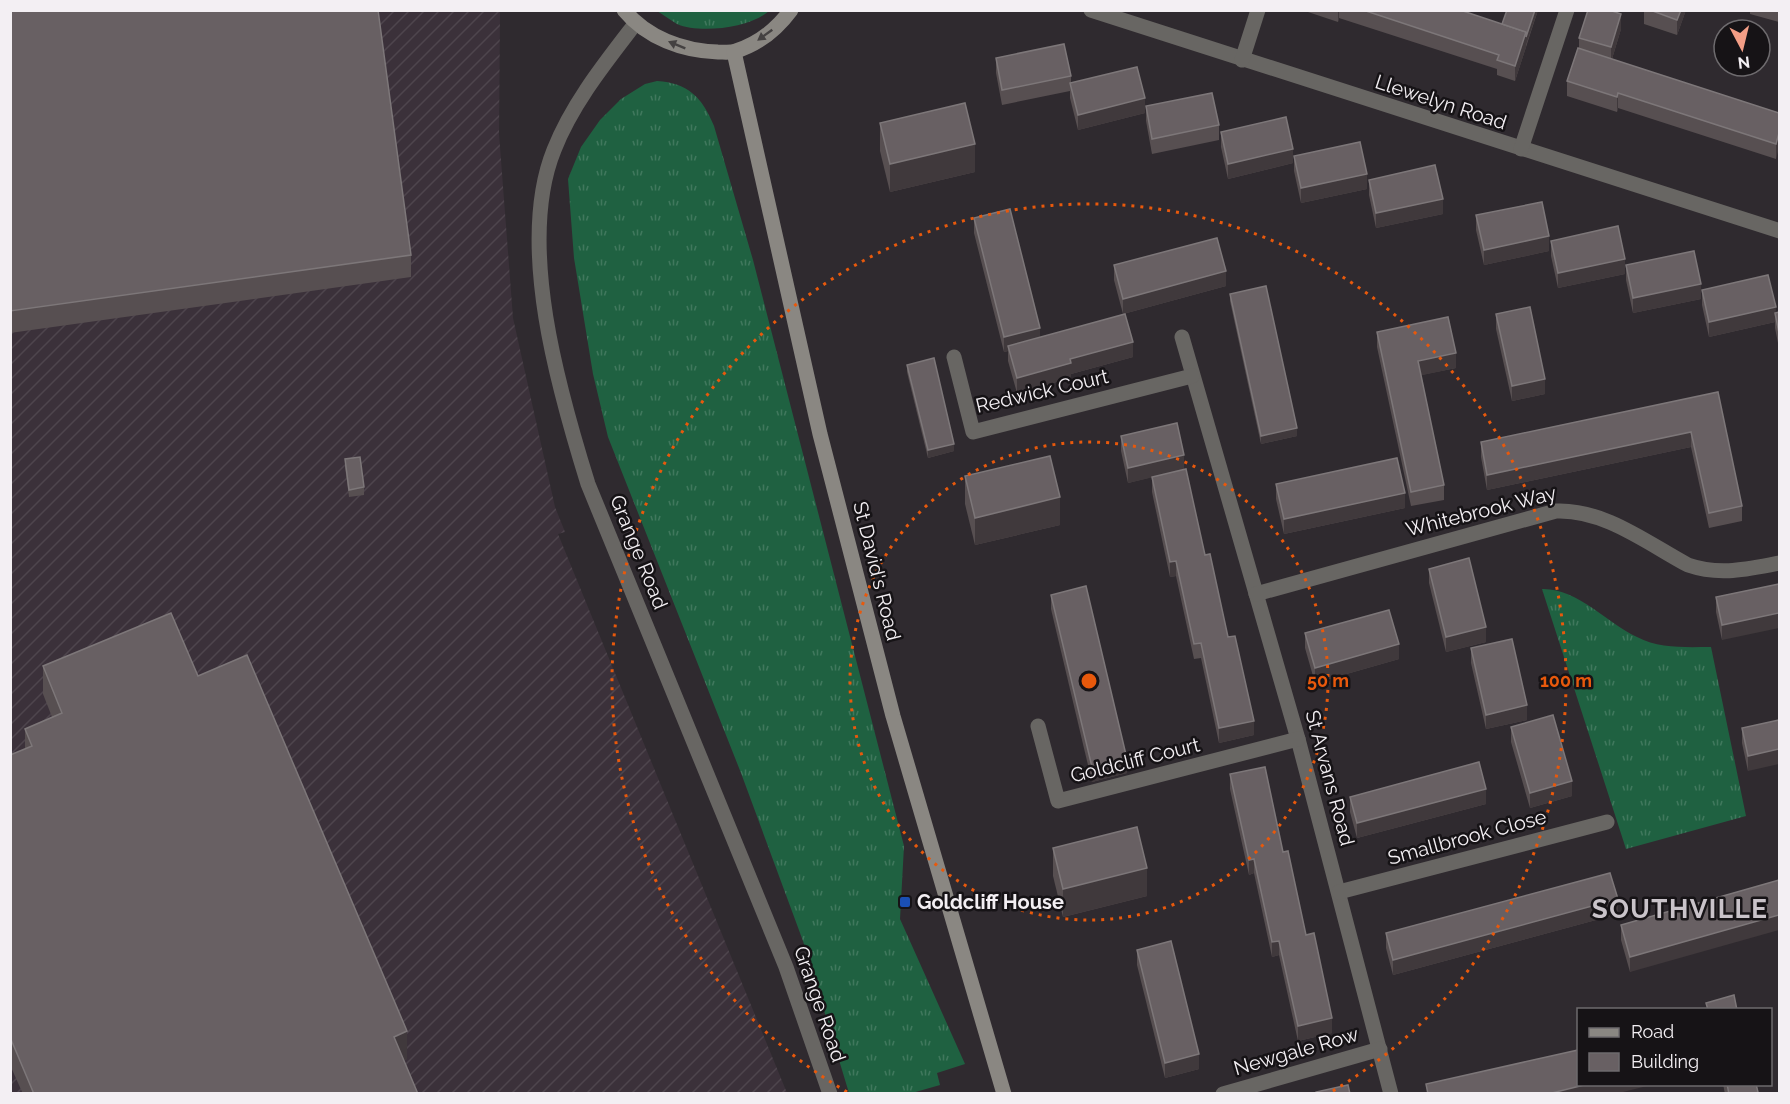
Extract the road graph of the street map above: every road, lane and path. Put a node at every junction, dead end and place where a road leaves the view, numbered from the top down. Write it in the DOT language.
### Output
graph roads {
  1 [pos="624,10"];
  2 [pos="791,10"];
  3 [pos="1091,10"];
  4 [pos="1258,10"];
  5 [pos="1567,10"];
  6 [pos="635,24"];
  7 [pos="734,52"];
  8 [pos="1242,60"];
  9 [pos="1521,149"];
  10 [pos="1779,231"];
  11 [pos="1182,337"];
  12 [pos="954,357"];
  13 [pos="1192,376"];
  14 [pos="1779,563"];
  15 [pos="1256,594"];
  16 [pos="1038,726"];
  17 [pos="1298,739"];
  18 [pos="1607,822"];
  19 [pos="1339,892"];
  20 [pos="1380,1049"];
  21 [pos="830,1094"];
  22 [pos="1004,1094"];
  23 [pos="1223,1094"];
  24 [pos="1391,1094"];
  1 -- 6 [label="street"];
  2 -- 7 [label="street, one-way"];
  3 -- 8 [label="street, Llewelyn Road"];
  4 -- 8 [label="street"];
  5 -- 9 [label="street"];
  7 -- 6 [label="street, one-way"];
  6 -- 21 [label="street, Grange Road"];
  7 -- 22 [label="street, St David's Road"];
  8 -- 9 [label="street, Llewelyn Road"];
  9 -- 10 [label="street, Llewelyn Road"];
  11 -- 13 [label="street, St Arvans Road"];
  12 -- 13 [label="street, Redwick Court"];
  13 -- 15 [label="street, St Arvans Road"];
  14 -- 15 [label="street, Whitebrook Way"];
  15 -- 17 [label="street, St Arvans Road"];
  16 -- 17 [label="street, Goldcliff Court"];
  17 -- 19 [label="street, St Arvans Road"];
  18 -- 19 [label="street, Smallbrook Close"];
  19 -- 20 [label="street, St Arvans Road"];
  20 -- 23 [label="street, Newgale Row"];
  20 -- 24 [label="street, St Arvans Road"];
}
